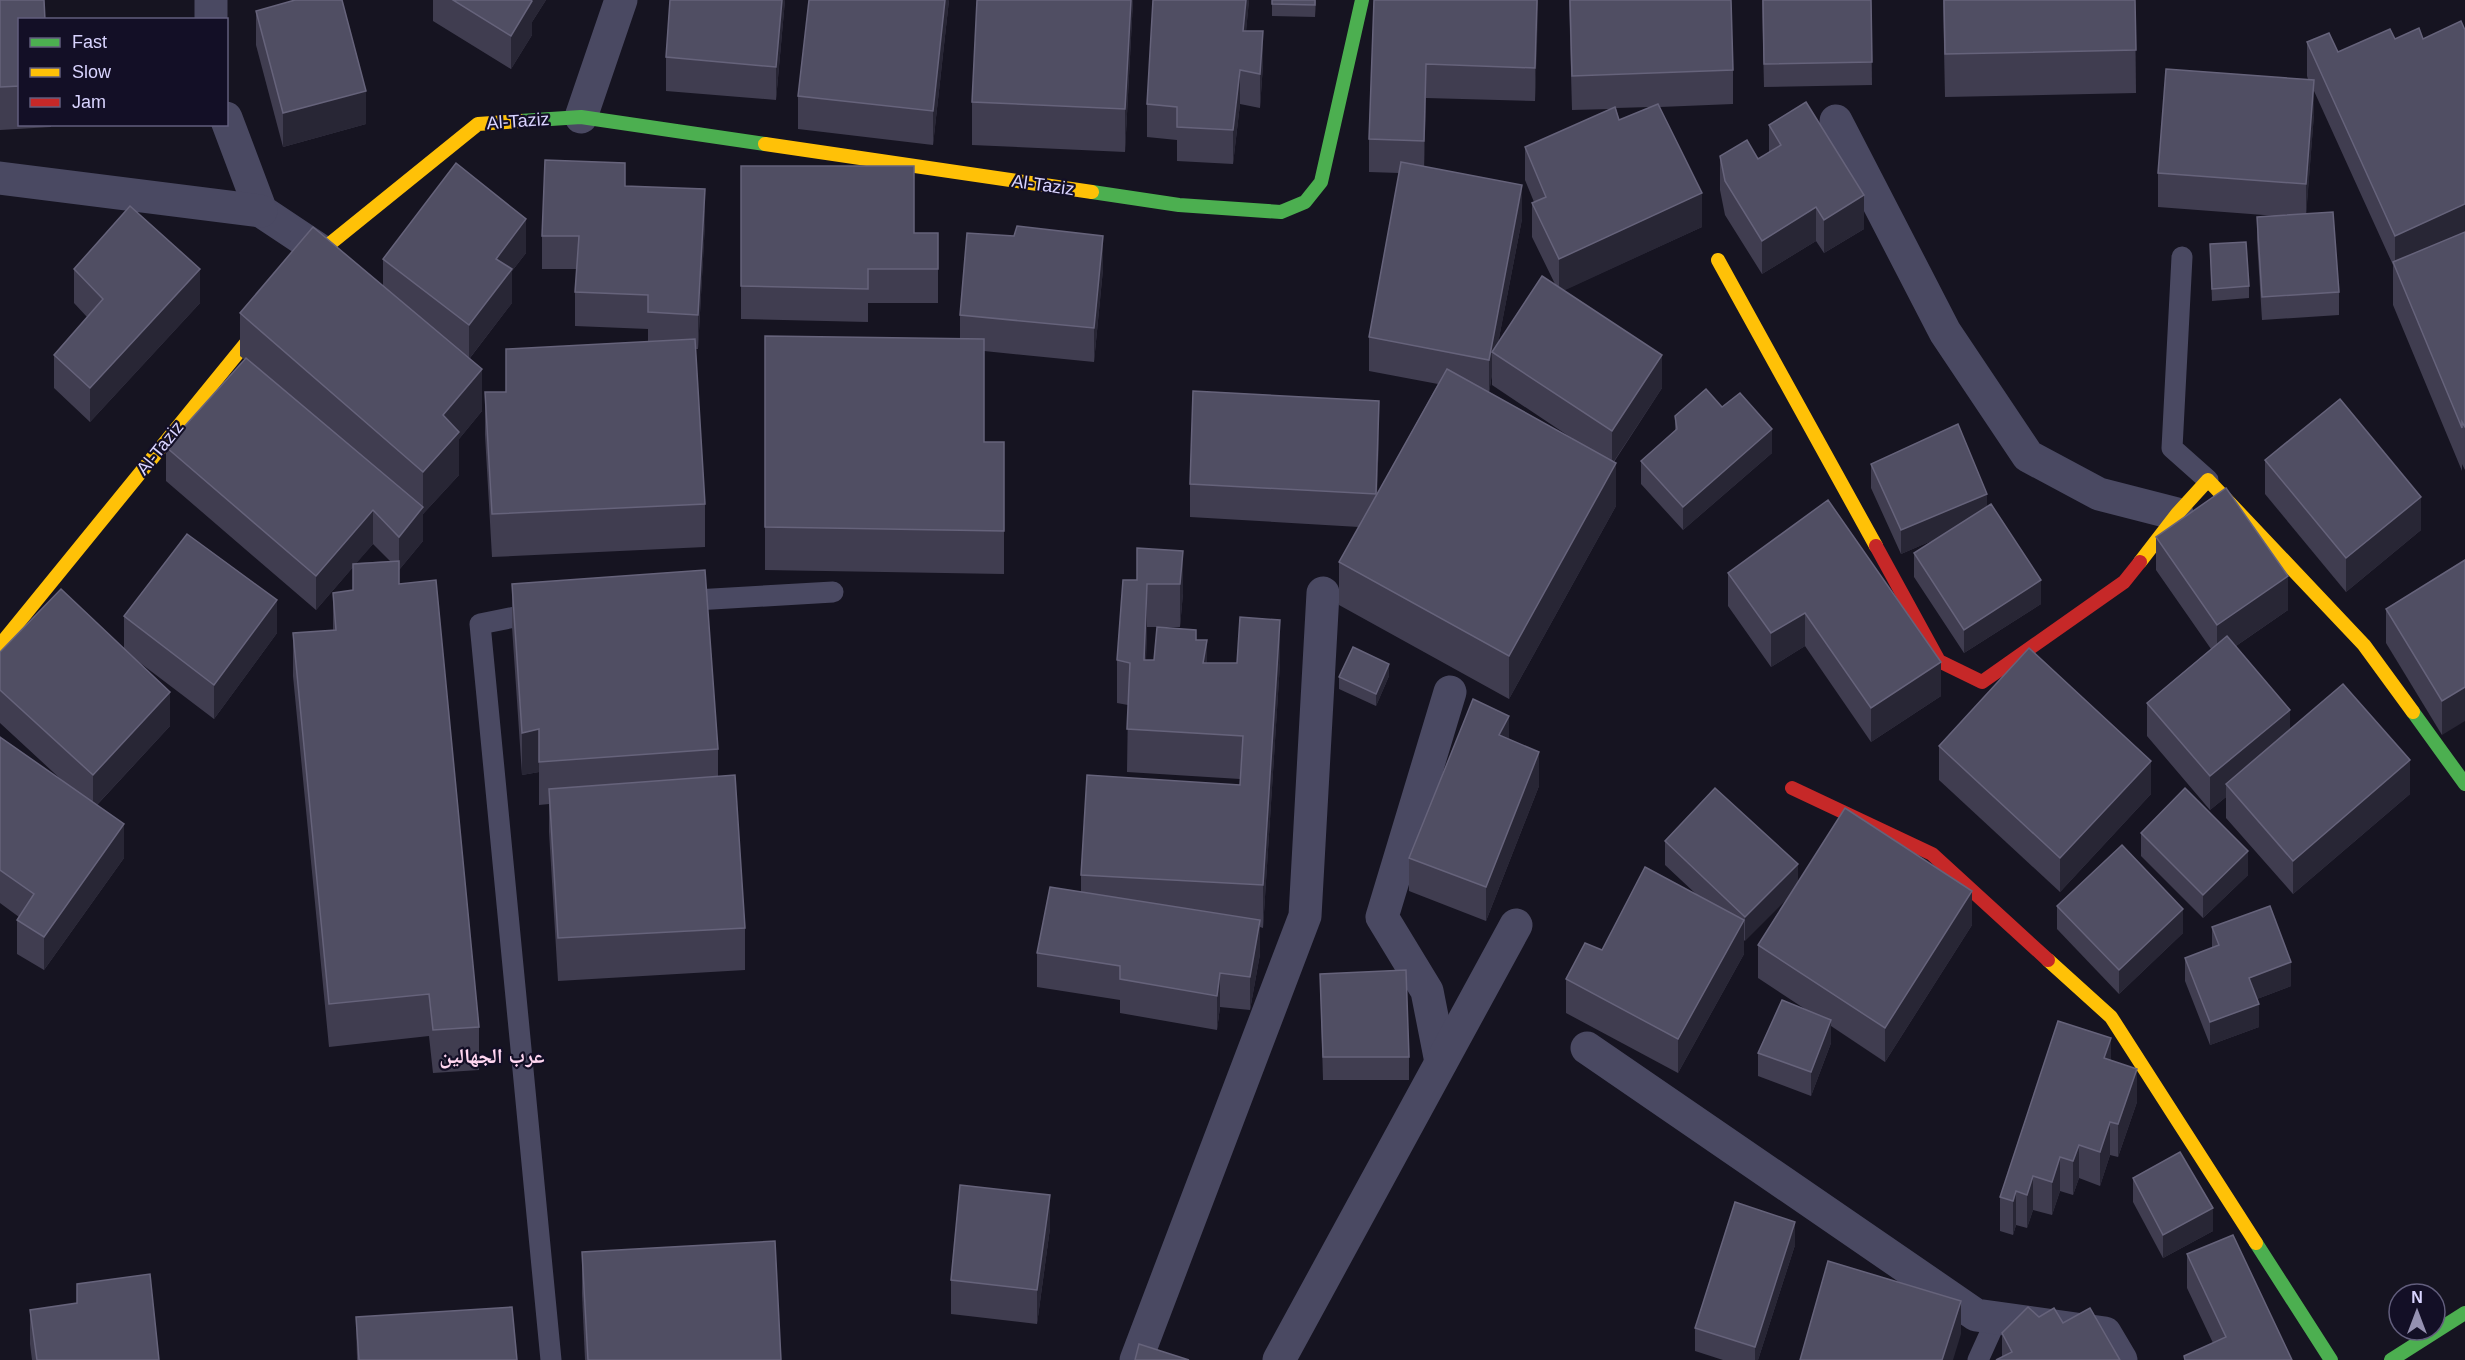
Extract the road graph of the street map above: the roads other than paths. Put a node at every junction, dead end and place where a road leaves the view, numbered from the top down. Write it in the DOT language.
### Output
graph roads {
  1 [pos="211,0"];
  2 [pos="621,0"];
  3 [pos="1391,0"];
  4 [pos="1361,6"];
  5 [pos="211,18"];
  6 [pos="581,117"];
  7 [pos="1836,121"];
  8 [pos="228,123"];
  9 [pos="0,177"];
  10 [pos="261,211"];
  11 [pos="321,251"];
  12 [pos="2182,257"];
  13 [pos="1719,260"];
  14 [pos="291,288"];
  15 [pos="276,306"];
  16 [pos="2208,480"];
  17 [pos="2177,514"];
  18 [pos="833,592"];
  19 [pos="1323,593"];
  20 [pos="657,602"];
  21 [pos="563,607"];
  22 [pos="0,645"];
  23 [pos="1450,692"];
  24 [pos="2465,784"];
  25 [pos="1792,788"];
  26 [pos="1516,925"];
  27 [pos="1587,1048"];
  28 [pos="1441,1062"];
  29 [pos="2465,1313"];
  30 [pos="1997,1318"];
  31 [pos="551,1360"];
  32 [pos="1136,1360"];
  33 [pos="1279,1360"];
  34 [pos="1978,1360"];
  35 [pos="2121,1360"];
  36 [pos="2331,1360"];
  37 [pos="2391,1360"];
  1 -- 5 [label="street"];
  2 -- 6 [label="street"];
  3 -- 4 [label="street, Al-Taziz"];
  4 -- 6 [label="street, Al-Taziz"];
  6 -- 11 [label="street, Al-Taziz"];
  7 -- 17 [label="street"];
  8 -- 10 [label="street"];
  9 -- 10 [label="street"];
  10 -- 11 [label="street"];
  11 -- 14 [label="street, Al-Taziz"];
  12 -- 16 [label="lane"];
  13 -- 17 [label="street"];
  15 -- 22 [label="street, Al-Taziz"];
  16 -- 17 [label="street"];
  16 -- 24 [label="street"];
  18 -- 20 [label="lane"];
  19 -- 32 [label="street"];
  21 -- 31 [label="lane"];
  23 -- 28 [label="street"];
  25 -- 36 [label="street"];
  26 -- 28 [label="street"];
  27 -- 30 [label="street"];
  28 -- 33 [label="street"];
  29 -- 37 [label="street"];
  30 -- 34 [label="lane"];
  30 -- 35 [label="street"];
}
